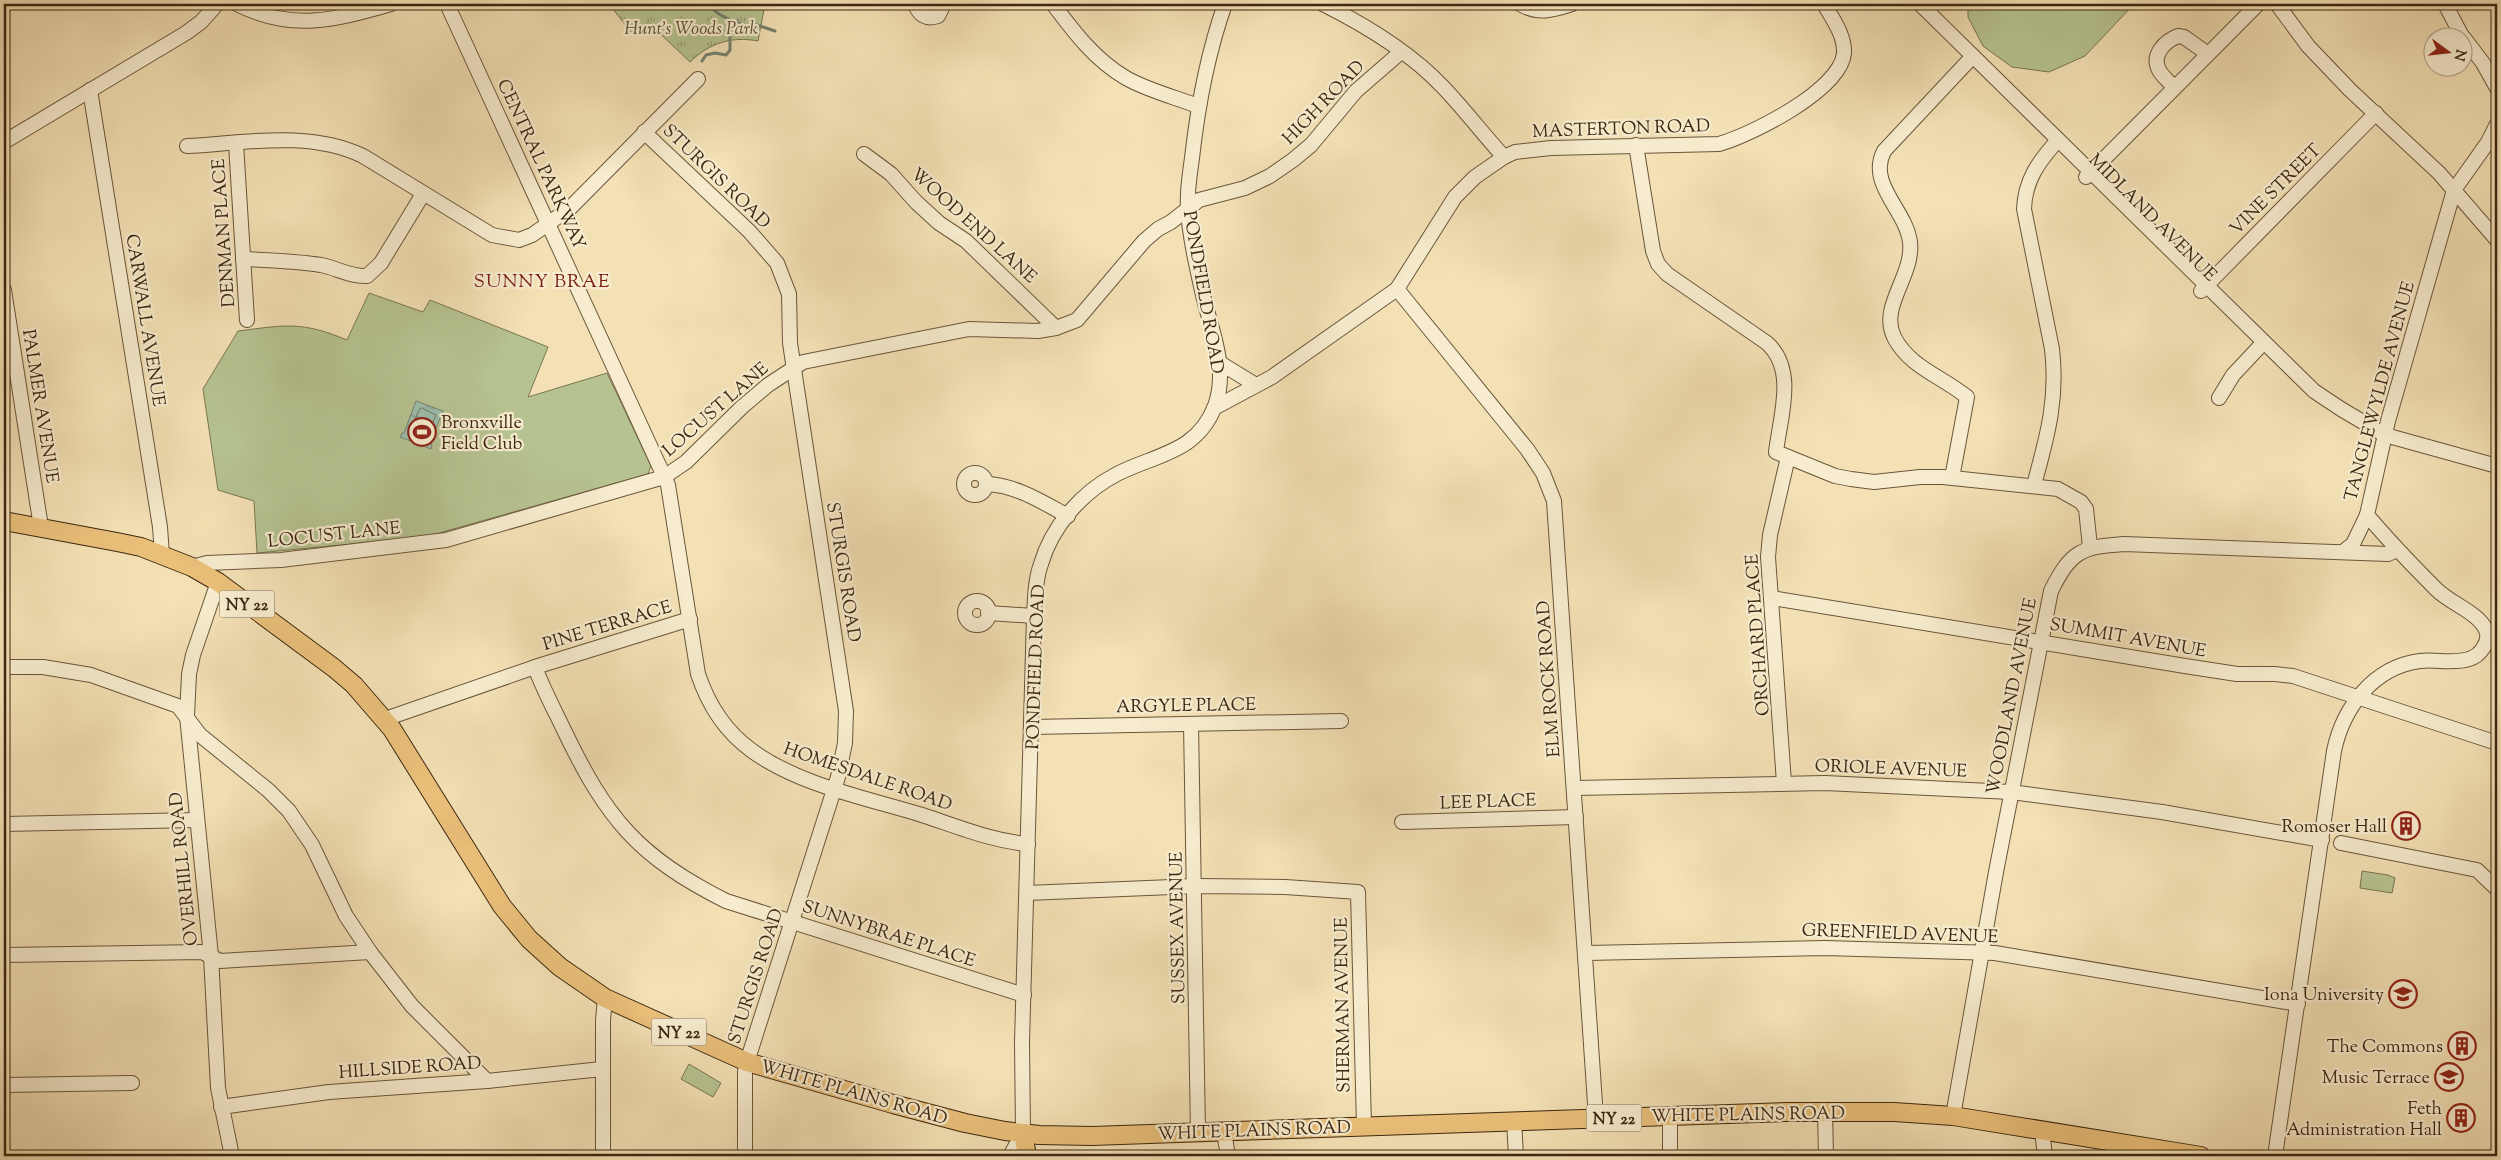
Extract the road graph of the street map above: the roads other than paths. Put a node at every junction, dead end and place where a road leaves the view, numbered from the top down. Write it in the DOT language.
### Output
graph roads {
  1 [pos="217,4"];
  2 [pos="237,4"];
  3 [pos="391,4"];
  4 [pos="447,4"];
  5 [pos="915,4"];
  6 [pos="944,4"];
  7 [pos="1053,4"];
  8 [pos="1225,4"];
  9 [pos="1323,4"];
  10 [pos="1520,4"];
  11 [pos="1572,4"];
  12 [pos="1824,4"];
  13 [pos="1909,4"];
  14 [pos="1920,4"];
  15 [pos="2258,4"];
  16 [pos="2277,4"];
  17 [pos="2445,4"];
  18 [pos="2458,28"];
  19 [pos="2474,51"];
  20 [pos="1400,52"];
  21 [pos="2208,54"];
  22 [pos="1970,59"];
  23 [pos="698,78"];
  24 [pos="2174,88"];
  25 [pos="2497,88"];
  26 [pos="90,90"];
  27 [pos="1198,106"];
  28 [pos="2376,113"];
  29 [pos="2497,124"];
  30 [pos="644,132"];
  31 [pos="4,142"];
  32 [pos="2056,143"];
  33 [pos="236,144"];
  34 [pos="1636,145"];
  35 [pos="187,146"];
  36 [pos="864,154"];
  37 [pos="1504,157"];
  38 [pos="2089,174"];
  39 [pos="2454,190"];
  40 [pos="423,194"];
  41 [pos="1187,208"];
  42 [pos="549,223"];
  43 [pos="2497,240"];
  44 [pos="244,259"];
  45 [pos="2204,288"];
  46 [pos="1397,289"];
  47 [pos="4,290"];
  48 [pos="247,320"];
  49 [pos="1056,328"];
  50 [pos="2261,345"];
  51 [pos="1220,363"];
  52 [pos="794,367"];
  53 [pos="1256,385"];
  54 [pos="2219,398"];
  55 [pos="1214,408"];
  56 [pos="2385,435"];
  57 [pos="1782,454"];
  58 [pos="2496,467"];
  59 [pos="664,476"];
  60 [pos="1952,478"];
  61 [pos="986,484"];
  62 [pos="2034,485"];
  63 [pos="2367,515"];
  64 [pos="1068,516"];
  65 [pos="4,521"];
  66 [pos="41,527"];
  67 [pos="2090,548"];
  68 [pos="2397,550"];
  69 [pos="2343,552"];
  70 [pos="162,555"];
  71 [pos="192,567"];
  72 [pos="218,582"];
  73 [pos="1772,598"];
  74 [pos="988,613"];
  75 [pos="1034,616"];
  76 [pos="690,619"];
  77 [pos="2492,630"];
  78 [pos="2041,641"];
  79 [pos="4,666"];
  80 [pos="535,667"];
  81 [pos="2377,679"];
  82 [pos="2358,697"];
  83 [pos="2386,705"];
  84 [pos="187,716"];
  85 [pos="385,719"];
  86 [pos="1341,721"];
  87 [pos="1191,724"];
  88 [pos="1032,727"];
  89 [pos="2497,743"];
  90 [pos="1784,783"];
  91 [pos="835,788"];
  92 [pos="1575,788"];
  93 [pos="2011,792"];
  94 [pos="1576,817"];
  95 [pos="197,820"];
  96 [pos="1402,822"];
  97 [pos="4,824"];
  98 [pos="2322,840"];
  99 [pos="2341,843"];
  100 [pos="1028,844"];
  101 [pos="1196,886"];
  102 [pos="2497,889"];
  103 [pos="1027,893"];
  104 [pos="792,922"];
  105 [pos="370,952"];
  106 [pos="1586,953"];
  107 [pos="1982,953"];
  108 [pos="4,955"];
  109 [pos="211,956"];
  110 [pos="1024,995"];
  111 [pos="605,998"];
  112 [pos="2298,1004"];
  113 [pos="747,1062"];
  114 [pos="602,1069"];
  115 [pos="487,1081"];
  116 [pos="132,1083"];
  117 [pos="4,1085"];
  118 [pos="221,1107"];
  119 [pos="1825,1112"];
  120 [pos="1670,1116"];
  121 [pos="1953,1116"];
  122 [pos="1596,1118"];
  123 [pos="1514,1121"];
  124 [pos="1364,1126"];
  125 [pos="2042,1130"];
  126 [pos="1224,1132"];
  127 [pos="1023,1133"];
  128 [pos="1198,1133"];
  129 [pos="232,1156"];
  130 [pos="603,1156"];
  131 [pos="745,1156"];
  132 [pos="1010,1156"];
  133 [pos="1027,1156"];
  134 [pos="1228,1156"];
  135 [pos="1516,1156"];
  136 [pos="1670,1156"];
  137 [pos="1826,1156"];
  138 [pos="2045,1156"];
  139 [pos="2201,1156"];
  140 [pos="2275,1156"];
  1 -- 26 [label="street"];
  2 -- 3 [label="street"];
  4 -- 42 [label="street, CENTRAL PARKWAY"];
  5 -- 6 [label="street"];
  7 -- 27 [label="street"];
  8 -- 27 [label="street, PONDFIELD ROAD"];
  9 -- 20 [label="street"];
  10 -- 11 [label="street"];
  12 -- 34 [label="street, MASTERTON ROAD"];
  13 -- 22 [label="street, MIDLAND AVENUE"];
  14 -- 22 [label="street, MIDLAND AVENUE"];
  15 -- 21 [label="street"];
  16 -- 28 [label="street"];
  17 -- 18 [label="street"];
  19 -- 25 [label="street"];
  20 -- 37 [label="street"];
  20 -- 41 [label="street, HIGH ROAD"];
  21 -- 24 [label="street"];
  21 -- 24 [label="street"];
  22 -- 32 [label="street, MIDLAND AVENUE"];
  22 -- 60 [label="street"];
  23 -- 30 [label="street"];
  24 -- 38 [label="street"];
  26 -- 31 [label="street"];
  26 -- 70 [label="street, CARWALL AVENUE"];
  27 -- 41 [label="street, PONDFIELD ROAD"];
  28 -- 39 [label="street"];
  28 -- 45 [label="street, VINE STREET"];
  29 -- 39 [label="street, TANGLEWYLDE AVENUE"];
  30 -- 42 [label="street"];
  30 -- 52 [label="street, STURGIS ROAD"];
  32 -- 38 [label="street, MIDLAND AVENUE"];
  32 -- 62 [label="street"];
  33 -- 35 [label="street"];
  33 -- 40 [label="street"];
  33 -- 44 [label="street, DENMAN PLACE"];
  34 -- 37 [label="street, MASTERTON ROAD"];
  34 -- 57 [label="street, ORCHARD PLACE"];
  36 -- 49 [label="street, WOOD END LANE"];
  37 -- 46 [label="street, MASTERTON ROAD"];
  38 -- 45 [label="street, MIDLAND AVENUE"];
  39 -- 43 [label="street"];
  39 -- 56 [label="street, TANGLEWYLDE AVENUE"];
  40 -- 42 [label="street"];
  40 -- 44 [label="street"];
  41 -- 49 [label="street, LOCUST LANE"];
  41 -- 51 [label="street, PONDFIELD ROAD"];
  42 -- 59 [label="street, CENTRAL PARKWAY"];
  44 -- 48 [label="street, DENMAN PLACE"];
  45 -- 50 [label="street, MIDLAND AVENUE"];
  46 -- 53 [label="street, MASTERTON ROAD"];
  46 -- 92 [label="street, ELM ROCK ROAD"];
  47 -- 66 [label="street, PALMER AVENUE"];
  49 -- 52 [label="street, LOCUST LANE"];
  50 -- 54 [label="street"];
  50 -- 56 [label="street, MIDLAND AVENUE"];
  51 -- 53 [label="street"];
  51 -- 55 [label="street, PONDFIELD ROAD"];
  52 -- 59 [label="street, LOCUST LANE"];
  52 -- 91 [label="street, STURGIS ROAD"];
  53 -- 55 [label="street, MASTERTON ROAD"];
  55 -- 64 [label="street, PONDFIELD ROAD"];
  56 -- 58 [label="street, MIDLAND AVENUE"];
  56 -- 63 [label="street, TANGLEWYLDE AVENUE"];
  57 -- 60 [label="street"];
  57 -- 73 [label="street, ORCHARD PLACE"];
  59 -- 71 [label="street, LOCUST LANE"];
  59 -- 76 [label="street, HOMESDALE ROAD"];
  60 -- 62 [label="street"];
  61 -- 64 [label="street"];
  62 -- 67 [label="street"];
  63 -- 68 [label="street, TANGLEWYLDE AVENUE"];
  63 -- 69 [label="street"];
  64 -- 75 [label="street, PONDFIELD ROAD"];
  65 -- 66 [label="main road, NY 22"];
  66 -- 70 [label="main road, NY 22"];
  67 -- 69 [label="street, WOODLAND AVENUE"];
  67 -- 78 [label="street, WOODLAND AVENUE"];
  68 -- 69 [label="street, WOODLAND AVENUE"];
  68 -- 77 [label="street, TANGLEWYLDE AVENUE"];
  70 -- 71 [label="main road, NY 22"];
  71 -- 72 [label="main road, NY 22"];
  72 -- 84 [label="street, OVERHILL ROAD"];
  72 -- 85 [label="main road, NY 22"];
  73 -- 78 [label="street, SUMMIT AVENUE"];
  73 -- 90 [label="street, ORCHARD PLACE"];
  74 -- 75 [label="street"];
  75 -- 88 [label="street, PONDFIELD ROAD"];
  76 -- 80 [label="street, PINE TERRACE"];
  76 -- 91 [label="street, HOMESDALE ROAD"];
  77 -- 81 [label="street, TANGLEWYLDE AVENUE"];
  78 -- 82 [label="street, SUMMIT AVENUE"];
  78 -- 93 [label="street, WOODLAND AVENUE"];
  79 -- 84 [label="street"];
  80 -- 85 [label="street, PINE TERRACE"];
  80 -- 104 [label="street, SUNNYBRAE PLACE"];
  81 -- 82 [label="street, TANGLEWYLDE AVENUE"];
  81 -- 83 [label="street"];
  82 -- 83 [label="street, SUMMIT AVENUE"];
  82 -- 98 [label="street, TANGLEWYLDE AVENUE"];
  83 -- 89 [label="street, SUMMIT AVENUE"];
  84 -- 95 [label="street, OVERHILL ROAD"];
  84 -- 105 [label="street"];
  85 -- 111 [label="main road, WHITE PLAINS ROAD / NY 22"];
  86 -- 87 [label="street, ARGYLE PLACE"];
  87 -- 88 [label="street, ARGYLE PLACE"];
  87 -- 101 [label="street, SUSSEX AVENUE"];
  88 -- 100 [label="street, PONDFIELD ROAD"];
  90 -- 92 [label="street, ORIOLE AVENUE"];
  90 -- 93 [label="street, ORIOLE AVENUE"];
  91 -- 100 [label="street, HOMESDALE ROAD"];
  91 -- 104 [label="street, STURGIS ROAD"];
  92 -- 94 [label="street, ELM ROCK ROAD"];
  93 -- 98 [label="street, ORIOLE AVENUE"];
  93 -- 107 [label="street, WOODLAND AVENUE"];
  94 -- 96 [label="street, LEE PLACE"];
  94 -- 106 [label="street, ELM ROCK ROAD"];
  95 -- 97 [label="street"];
  95 -- 109 [label="street, OVERHILL ROAD"];
  98 -- 112 [label="street, TANGLEWYLDE AVENUE"];
  99 -- 102 [label="street"];
  100 -- 103 [label="street, PONDFIELD ROAD"];
  101 -- 103 [label="street"];
  101 -- 124 [label="street, SHERMAN AVENUE"];
  101 -- 128 [label="street, SUSSEX AVENUE"];
  103 -- 110 [label="street, PONDFIELD ROAD"];
  104 -- 110 [label="street, SUNNYBRAE PLACE"];
  104 -- 113 [label="street, STURGIS ROAD"];
  105 -- 109 [label="street"];
  105 -- 115 [label="street"];
  106 -- 107 [label="street, GREENFIELD AVENUE"];
  106 -- 122 [label="street, ELM ROCK ROAD"];
  107 -- 112 [label="street, GREENFIELD AVENUE"];
  107 -- 121 [label="street, WOODLAND AVENUE"];
  108 -- 109 [label="street"];
  109 -- 118 [label="street, OVERHILL ROAD"];
  110 -- 127 [label="street, PONDFIELD ROAD"];
  111 -- 113 [label="main road, WHITE PLAINS ROAD / NY 22"];
  111 -- 114 [label="street"];
  112 -- 140 [label="street, TANGLEWYLDE AVENUE"];
  113 -- 127 [label="main road, WHITE PLAINS ROAD / NY 22"];
  113 -- 131 [label="street, STURGIS ROAD"];
  114 -- 115 [label="street, HILLSIDE ROAD"];
  114 -- 130 [label="street"];
  115 -- 118 [label="street, HILLSIDE ROAD"];
  116 -- 117 [label="street"];
  118 -- 129 [label="street, OVERHILL ROAD"];
  119 -- 120 [label="main road, WHITE PLAINS ROAD / NY 22"];
  119 -- 121 [label="main road, WHITE PLAINS ROAD / NY 22"];
  119 -- 137 [label="street"];
  120 -- 122 [label="main road, WHITE PLAINS ROAD / NY 22"];
  120 -- 136 [label="street"];
  121 -- 125 [label="main road, WHITE PLAINS ROAD / NY 22"];
  122 -- 123 [label="main road, WHITE PLAINS ROAD / NY 22"];
  123 -- 124 [label="main road, WHITE PLAINS ROAD / NY 22"];
  123 -- 135 [label="street"];
  124 -- 126 [label="main road, WHITE PLAINS ROAD / NY 22"];
  125 -- 138 [label="street"];
  125 -- 139 [label="main road, WHITE PLAINS ROAD / NY 22"];
  126 -- 128 [label="main road, WHITE PLAINS ROAD / NY 22"];
  126 -- 134 [label="street"];
  127 -- 128 [label="main road, WHITE PLAINS ROAD / NY 22"];
  127 -- 132 [label="street"];
  127 -- 133 [label="main road, PONDFIELD ROAD"];
}
